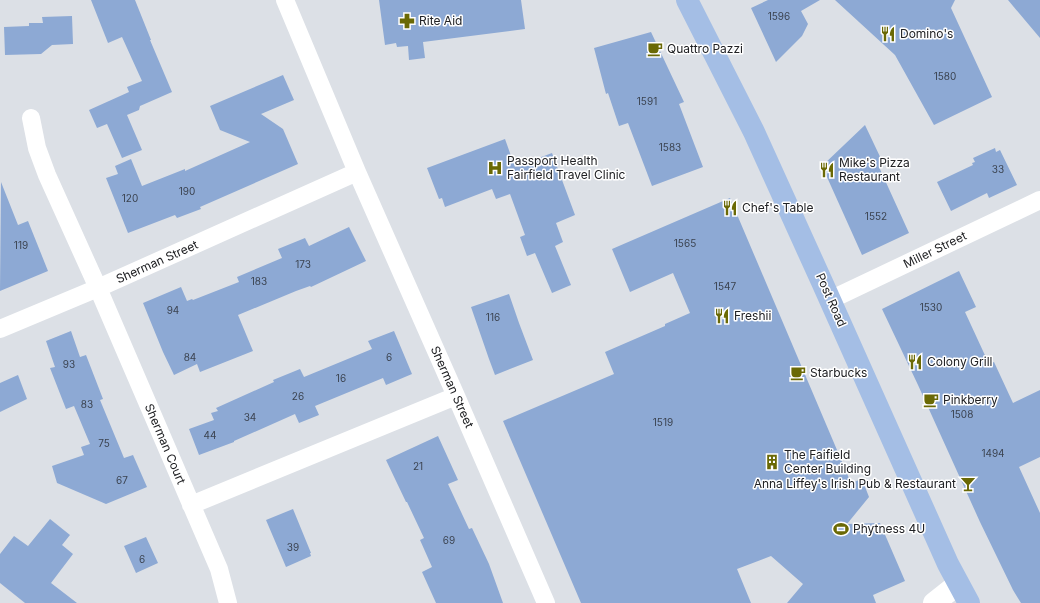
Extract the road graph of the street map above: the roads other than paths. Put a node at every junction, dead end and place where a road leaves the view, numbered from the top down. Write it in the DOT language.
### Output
graph roads {
  1 [pos="285,0"];
  2 [pos="687,0"];
  3 [pos="31,118"];
  4 [pos="358,172"];
  5 [pos="1040,200"];
  6 [pos="98,288"];
  7 [pos="830,300"];
  8 [pos="0,329"];
  9 [pos="456,396"];
  10 [pos="191,505"];
  11 [pos="958,584"];
  12 [pos="228,603"];
  13 [pos="546,603"];
  14 [pos="934,603"];
  15 [pos="969,603"];
  1 -- 4 [label="street, Sherman Street"];
  2 -- 7 [label="main road, Post Road"];
  3 -- 6 [label="street, Sherman Court"];
  4 -- 6 [label="street, Sherman Street"];
  4 -- 9 [label="street, Sherman Street"];
  5 -- 7 [label="street, Miller Street"];
  6 -- 8 [label="street, Sherman Street"];
  6 -- 10 [label="street, Sherman Court"];
  7 -- 11 [label="main road, Post Road"];
  9 -- 10 [label="street"];
  9 -- 13 [label="street, Sherman Street"];
  10 -- 12 [label="street, Sherman Court"];
  11 -- 14 [label="street"];
  11 -- 15 [label="main road, Post Road"];
}
